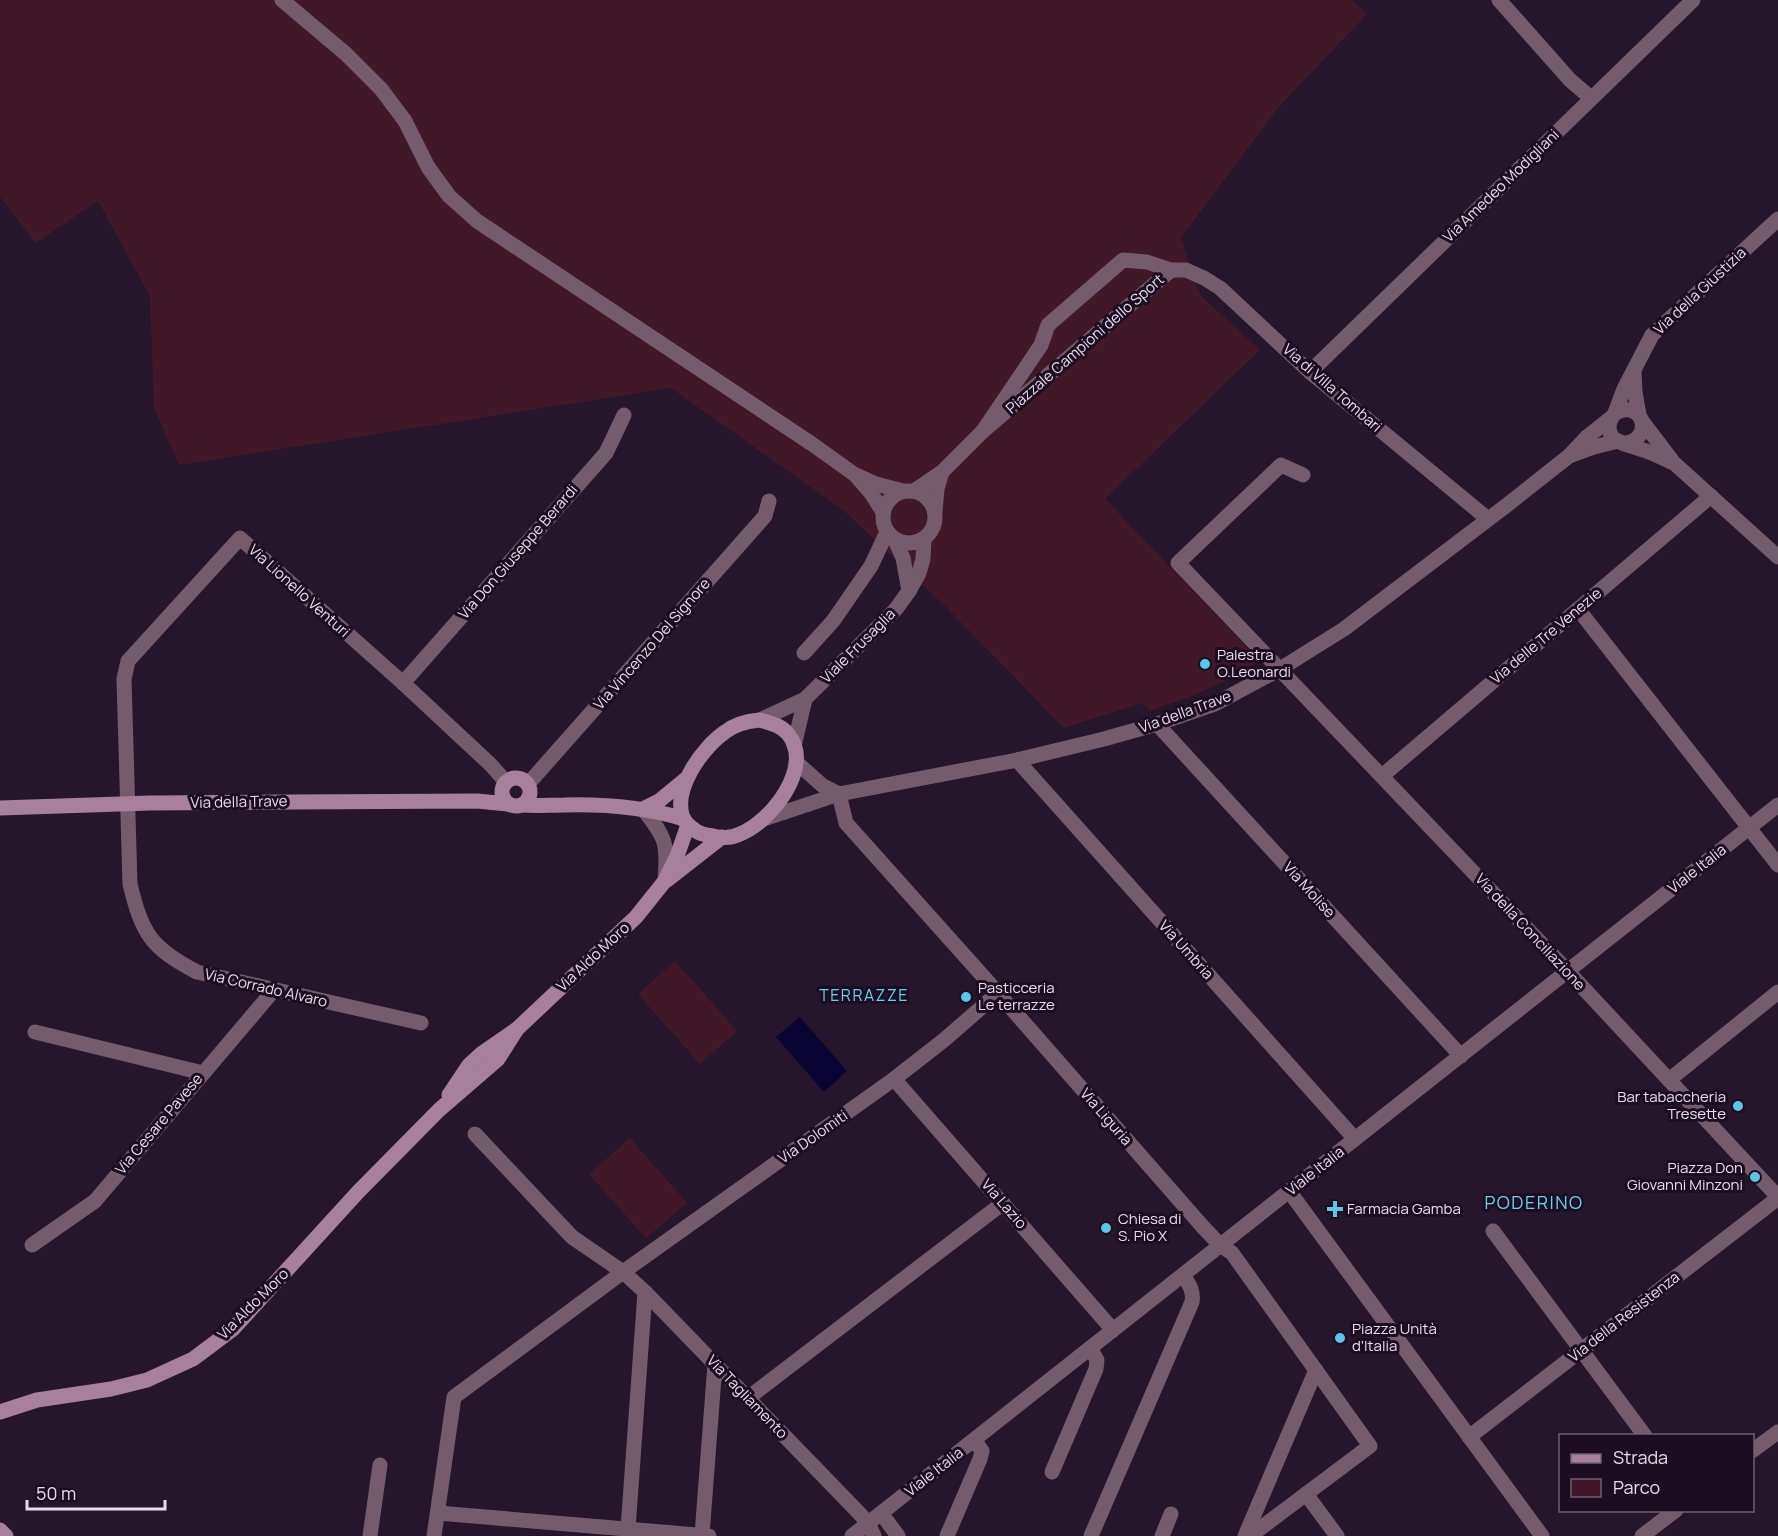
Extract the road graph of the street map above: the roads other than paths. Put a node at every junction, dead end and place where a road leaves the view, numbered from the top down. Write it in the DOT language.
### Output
graph roads {
  1 [pos="282,0"];
  2 [pos="1499,0"];
  3 [pos="1693,0"];
  4 [pos="1591,98"];
  5 [pos="1778,219"];
  6 [pos="1171,270"];
  7 [pos="1634,371"];
  8 [pos="1310,372"];
  9 [pos="624,415"];
  10 [pos="1613,416"];
  11 [pos="1640,418"];
  12 [pos="982,431"];
  13 [pos="1621,442"];
  14 [pos="1569,456"];
  15 [pos="1674,463"];
  16 [pos="942,472"];
  17 [pos="854,474"];
  18 [pos="1303,475"];
  19 [pos="908,491"];
  20 [pos="1711,496"];
  21 [pos="769,501"];
  22 [pos="935,511"];
  23 [pos="883,512"];
  24 [pos="1488,519"];
  25 [pos="891,536"];
  26 [pos="924,539"];
  27 [pos="1778,557"];
  28 [pos="909,591"];
  29 [pos="1578,609"];
  30 [pos="804,652"];
  31 [pos="1280,669"];
  32 [pos="402,683"];
  33 [pos="805,699"];
  34 [pos="760,720"];
  35 [pos="1157,724"];
  36 [pos="795,754"];
  37 [pos="1017,760"];
  38 [pos="1382,776"];
  39 [pos="687,778"];
  40 [pos="504,784"];
  41 [pos="529,786"];
  42 [pos="839,794"];
  43 [pos="477,801"];
  44 [pos="127,804"];
  45 [pos="515,804"];
  46 [pos="564,805"];
  47 [pos="1778,805"];
  48 [pos="0,808"];
  49 [pos="643,809"];
  50 [pos="764,819"];
  51 [pos="686,822"];
  52 [pos="1749,828"];
  53 [pos="722,837"];
  54 [pos="1778,865"];
  55 [pos="664,882"];
  56 [pos="1568,971"];
  57 [pos="274,990"];
  58 [pos="1778,992"];
  59 [pos="998,993"];
  60 [pos="421,1023"];
  61 [pos="35,1032"];
  62 [pos="1461,1056"];
  63 [pos="203,1073"];
  64 [pos="894,1079"];
  65 [pos="1669,1080"];
  66 [pos="476,1134"];
  67 [pos="1354,1139"];
  68 [pos="1289,1191"];
  69 [pos="1778,1198"];
  70 [pos="1003,1203"];
  71 [pos="1493,1231"];
  72 [pos="32,1245"];
  73 [pos="1220,1245"];
  74 [pos="623,1272"];
  75 [pos="1183,1275"];
  76 [pos="645,1292"];
  77 [pos="1113,1330"];
  78 [pos="1090,1348"];
  79 [pos="1581,1350"];
  80 [pos="715,1364"];
  81 [pos="1316,1370"];
  82 [pos="748,1398"];
  83 [pos="7,1410"];
  84 [pos="0,1421"];
  85 [pos="1778,1432"];
  86 [pos="1644,1434"];
  87 [pos="1469,1437"];
  88 [pos="974,1440"];
  89 [pos="1754,1450"];
  90 [pos="380,1465"];
  91 [pos="1052,1472"];
  92 [pos="1306,1494"];
  93 [pos="1673,1512"];
  94 [pos="438,1513"];
  95 [pos="881,1513"];
  96 [pos="1171,1514"];
  97 [pos="523,1520"];
  98 [pos="628,1529"];
  99 [pos="0,1530"];
  100 [pos="871,1530"];
  101 [pos="651,1533"];
  102 [pos="702,1535"];
  103 [pos="6,1536"];
  104 [pos="370,1536"];
  105 [pos="435,1536"];
  106 [pos="522,1536"];
  107 [pos="709,1536"];
  108 [pos="852,1536"];
  109 [pos="898,1536"];
  110 [pos="947,1536"];
  111 [pos="1091,1536"];
  112 [pos="1162,1536"];
  113 [pos="1245,1536"];
  114 [pos="1250,1536"];
  115 [pos="1337,1536"];
  116 [pos="1542,1536"];
  117 [pos="1642,1536"];
  1 -- 17 [label="street"];
  2 -- 4 [label="street"];
  3 -- 4 [label="street, Via Amedeo Modigliani"];
  4 -- 8 [label="street, Via Amedeo Modigliani"];
  5 -- 7 [label="street, Via della Giustizia"];
  6 -- 8 [label="street, Via di Villa Tombari"];
  6 -- 12 [label="street, Piazzale Campioni dello Sport"];
  6 -- 12 [label="street, Piazzale Campioni dello Sport"];
  7 -- 10 [label="street, Via della Giustizia"];
  7 -- 11 [label="street"];
  8 -- 24 [label="street, Via di Villa Tombari"];
  9 -- 32 [label="street, Via Don Giuseppe Berardi"];
  10 -- 11 [label="street"];
  10 -- 13 [label="street"];
  10 -- 14 [label="street, Via della Trave"];
  11 -- 13 [label="street"];
  11 -- 15 [label="street"];
  12 -- 16 [label="street"];
  13 -- 14 [label="street, Via della Trave"];
  13 -- 15 [label="street"];
  14 -- 24 [label="street, Via della Trave"];
  15 -- 20 [label="street"];
  16 -- 19 [label="street"];
  16 -- 22 [label="street, Viale Frusaglia"];
  17 -- 19 [label="street"];
  17 -- 23 [label="street"];
  18 -- 31 [label="street, Via della Conciliazione"];
  19 -- 22 [label="street"];
  19 -- 23 [label="street"];
  20 -- 27 [label="street"];
  20 -- 29 [label="street, Via delle Tre Venezie"];
  21 -- 41 [label="street, Via Vincenzo Del Signore"];
  22 -- 26 [label="street, Viale Frusaglia"];
  23 -- 25 [label="street"];
  24 -- 31 [label="street, Via della Trave"];
  25 -- 26 [label="street"];
  25 -- 28 [label="street"];
  25 -- 30 [label="street"];
  26 -- 28 [label="street, Viale Frusaglia"];
  28 -- 33 [label="street, Viale Frusaglia"];
  29 -- 38 [label="street, Via delle Tre Venezie"];
  29 -- 52 [label="street"];
  31 -- 35 [label="street, Via della Trave"];
  31 -- 38 [label="street, Via della Conciliazione"];
  32 -- 40 [label="street, Via Lionello Venturi"];
  32 -- 44 [label="street, Via Lionello Venturi"];
  33 -- 34 [label="street, Viale Frusaglia"];
  33 -- 36 [label="street"];
  34 -- 36 [label="main road"];
  34 -- 39 [label="main road"];
  35 -- 37 [label="street, Via della Trave"];
  35 -- 62 [label="street, Via Molise"];
  36 -- 42 [label="street"];
  36 -- 50 [label="main road, Via della Trave"];
  37 -- 42 [label="street, Via della Trave"];
  37 -- 67 [label="street, Via Umbria"];
  38 -- 56 [label="street, Via della Conciliazione"];
  39 -- 49 [label="main road"];
  39 -- 51 [label="main road"];
  40 -- 41 [label="main road, Via della Trave"];
  40 -- 43 [label="main road, Via della Trave"];
  40 -- 45 [label="main road"];
  41 -- 45 [label="main road"];
  41 -- 46 [label="main road, Via della Trave"];
  42 -- 50 [label="street, Via della Trave"];
  42 -- 59 [label="street, Via Liguria"];
  43 -- 44 [label="main road, Via della Trave"];
  43 -- 45 [label="main road, Via della Trave"];
  44 -- 48 [label="main road, Via della Trave"];
  44 -- 57 [label="street, Via Corrado Alvaro"];
  45 -- 46 [label="main road, Via della Trave"];
  46 -- 49 [label="main road, Via della Trave"];
  47 -- 52 [label="street, Viale Italia"];
  49 -- 51 [label="main road, Via della Trave"];
  49 -- 55 [label="street"];
  50 -- 53 [label="main road, Via della Trave"];
  51 -- 53 [label="main road, Via della Trave"];
  51 -- 55 [label="main road, Via Aldo Moro"];
  52 -- 54 [label="street"];
  52 -- 56 [label="street, Viale Italia"];
  53 -- 55 [label="main road, Via Aldo Moro"];
  55 -- 83 [label="main road, Via Aldo Moro"];
  56 -- 62 [label="street, Viale Italia"];
  56 -- 65 [label="street, Via della Conciliazione"];
  57 -- 60 [label="street, Via Corrado Alvaro"];
  57 -- 63 [label="street, Via Cesare Pavese"];
  58 -- 65 [label="street"];
  59 -- 64 [label="street, Via Dolomiti"];
  59 -- 73 [label="street, Via Liguria"];
  61 -- 63 [label="street"];
  62 -- 67 [label="street, Viale Italia"];
  63 -- 72 [label="street, Via Cesare Pavese"];
  64 -- 70 [label="street, Via Lazio"];
  64 -- 74 [label="street, Via Dolomiti"];
  65 -- 69 [label="street, Via della Conciliazione"];
  66 -- 74 [label="street, Via Tagliamento"];
  67 -- 68 [label="street, Viale Italia"];
  68 -- 73 [label="street, Viale Italia"];
  68 -- 87 [label="street"];
  69 -- 79 [label="street, Via della Resistenza"];
  70 -- 77 [label="street, Via Lazio"];
  70 -- 82 [label="street"];
  71 -- 79 [label="street"];
  73 -- 75 [label="street, Viale Italia"];
  73 -- 81 [label="street, Via Liguria"];
  74 -- 76 [label="street, Via Tagliamento"];
  74 -- 94 [label="street"];
  75 -- 77 [label="street, Viale Italia"];
  75 -- 111 [label="street"];
  76 -- 80 [label="street, Via Tagliamento"];
  76 -- 98 [label="street"];
  77 -- 78 [label="street, Viale Italia"];
  78 -- 88 [label="street, Viale Italia"];
  78 -- 91 [label="street"];
  79 -- 86 [label="street"];
  79 -- 87 [label="street, Via della Resistenza"];
  80 -- 82 [label="street, Via Tagliamento"];
  80 -- 102 [label="street"];
  81 -- 92 [label="street, Via Liguria"];
  81 -- 113 [label="street"];
  82 -- 100 [label="street, Via Tagliamento"];
  83 -- 84 [label="main road, Via Aldo Moro"];
  85 -- 89 [label="street"];
  87 -- 116 [label="street"];
  88 -- 95 [label="street, Viale Italia"];
  88 -- 110 [label="street"];
  90 -- 104 [label="street"];
  92 -- 114 [label="street"];
  92 -- 115 [label="street"];
  93 -- 117 [label="street"];
  94 -- 97 [label="street"];
  94 -- 105 [label="street"];
  95 -- 100 [label="street, Viale Italia"];
  95 -- 109 [label="street"];
  96 -- 112 [label="street"];
  97 -- 98 [label="street"];
  97 -- 106 [label="street"];
  98 -- 101 [label="street"];
  99 -- 103 [label="main road"];
  100 -- 108 [label="street, Viale Italia"];
  101 -- 102 [label="street"];
  102 -- 107 [label="street"];
}
